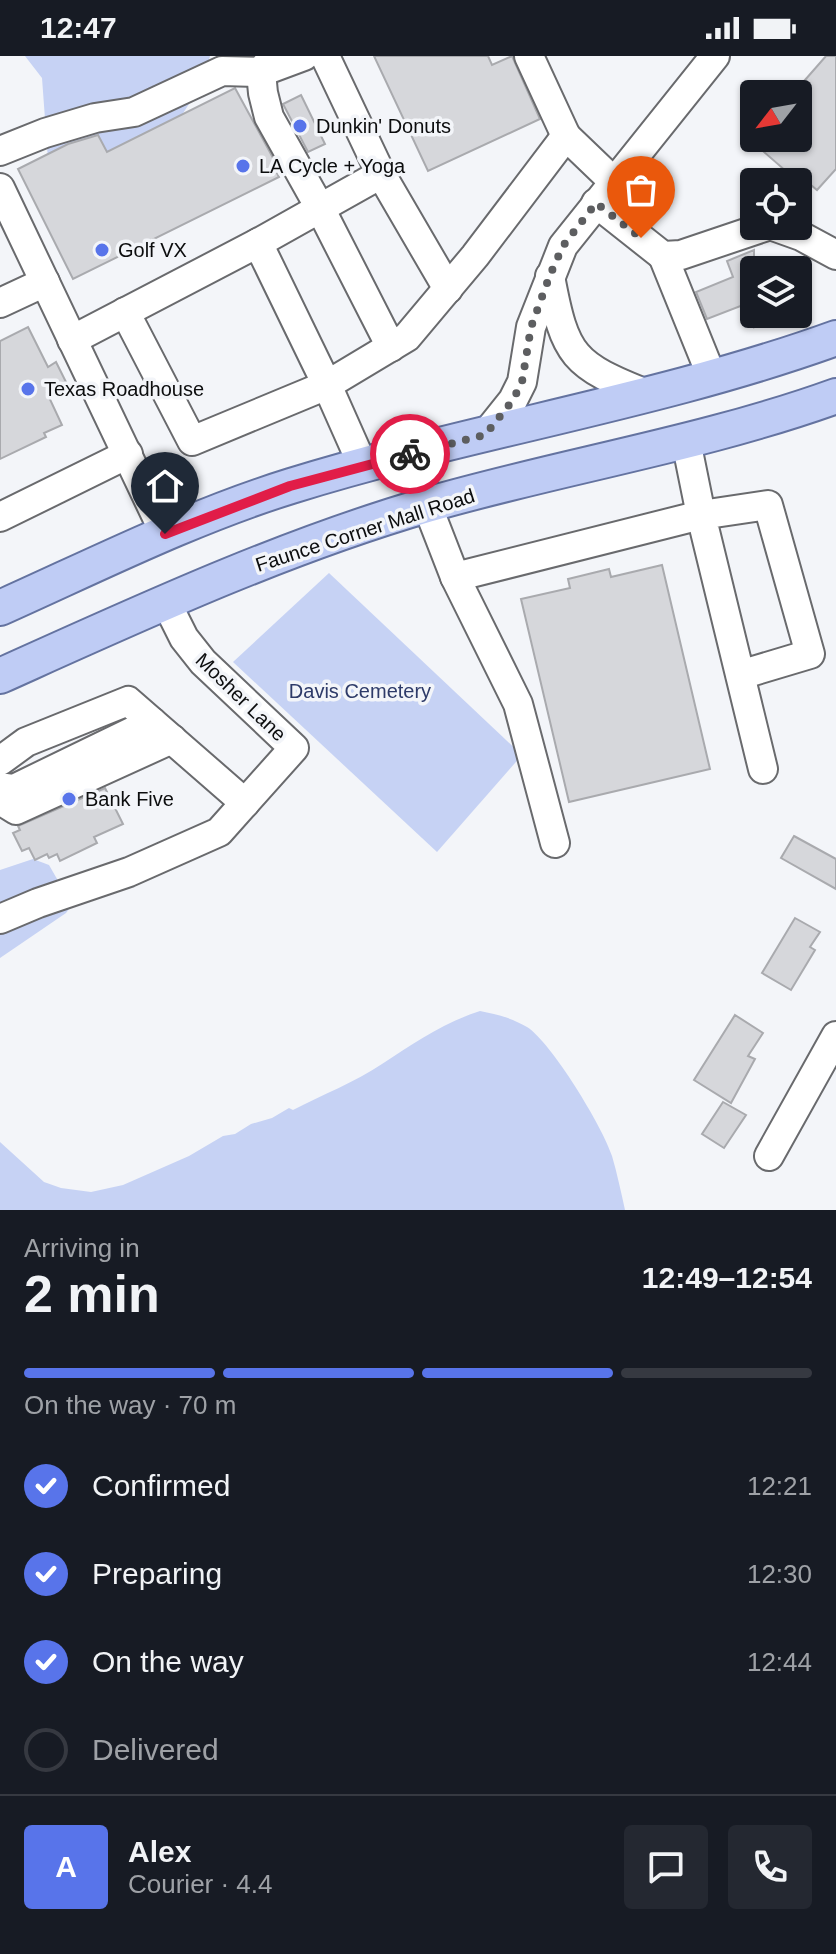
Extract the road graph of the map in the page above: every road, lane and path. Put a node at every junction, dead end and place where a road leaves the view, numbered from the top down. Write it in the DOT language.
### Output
graph roads {
  1 [pos="304,56"];
  2 [pos="325,56"];
  3 [pos="529,56"];
  4 [pos="715,56"];
  5 [pos="267,64"];
  6 [pos="566,136"];
  7 [pos="0,151"];
  8 [pos="381,174"];
  9 [pos="0,188"];
  10 [pos="605,193"];
  11 [pos="320,208"];
  12 [pos="6,219"];
  13 [pos="740,235"];
  14 [pos="808,240"];
  15 [pos="258,243"];
  16 [pos="836,255"];
  17 [pos="663,256"];
  18 [pos="550,275"];
  19 [pos="45,282"];
  20 [pos="448,289"];
  21 [pos="0,303"];
  22 [pos="125,312"];
  23 [pos="836,338"];
  24 [pos="72,340"];
  25 [pos="391,347"];
  26 [pos="712,377"];
  27 [pos="327,385"];
  28 [pos="649,395"];
  29 [pos="836,396"];
  30 [pos="485,435"];
  31 [pos="686,441"];
  32 [pos="128,454"];
  33 [pos="363,466"];
  34 [pos="427,505"];
  35 [pos="701,515"];
  36 [pos="0,517"];
  37 [pos="165,534"];
  38 [pos="455,577"];
  39 [pos="166,602"];
  40 [pos="0,608"];
  41 [pos="740,675"];
  42 [pos="0,676"];
  43 [pos="157,726"];
  44 [pos="0,761"];
  45 [pos="763,769"];
  46 [pos="0,776"];
  47 [pos="0,787"];
  48 [pos="0,793"];
  49 [pos="0,800"];
  50 [pos="245,803"];
  51 [pos="555,843"];
  52 [pos="0,918"];
  53 [pos="836,1036"];
  54 [pos="769,1156"];
  1 -- 5 [label="street"];
  2 -- 8 [label="street"];
  3 -- 6 [label="street"];
  4 -- 10 [label="street"];
  5 -- 7 [label="street"];
  5 -- 11 [label="street"];
  6 -- 10 [label="street"];
  6 -- 20 [label="street"];
  8 -- 11 [label="street"];
  8 -- 20 [label="street"];
  9 -- 12 [label="street"];
  10 -- 17 [label="street"];
  10 -- 18 [label="street"];
  11 -- 15 [label="street"];
  11 -- 25 [label="street"];
  12 -- 19 [label="street"];
  13 -- 17 [label="street"];
  14 -- 16 [label="street"];
  15 -- 22 [label="street"];
  15 -- 27 [label="street"];
  17 -- 26 [label="street"];
  18 -- 28 [label="street"];
  18 -- 30 [label="street"];
  19 -- 21 [label="street"];
  19 -- 24 [label="street"];
  20 -- 25 [label="street"];
  22 -- 24 [label="street"];
  22 -- 27 [label="street"];
  23 -- 26 [label="main road"];
  24 -- 32 [label="street"];
  25 -- 27 [label="street"];
  26 -- 28 [label="main road"];
  27 -- 33 [label="street"];
  28 -- 30 [label="main road"];
  29 -- 31 [label="main road, Faunce Corner Mall Road"];
  30 -- 33 [label="main road"];
  31 -- 34 [label="main road, Faunce Corner Mall Road"];
  31 -- 35 [label="street"];
  32 -- 36 [label="street"];
  32 -- 37 [label="street"];
  33 -- 37 [label="main road"];
  34 -- 38 [label="street"];
  34 -- 39 [label="main road, Faunce Corner Mall Road"];
  35 -- 38 [label="street"];
  35 -- 41 [label="street"];
  35 -- 41 [label="street"];
  37 -- 40 [label="main road"];
  38 -- 51 [label="street"];
  39 -- 42 [label="main road, Faunce Corner Mall Road"];
  39 -- 50 [label="street, Mosher Lane"];
  41 -- 45 [label="street"];
  43 -- 44 [label="street"];
  43 -- 46 [label="street"];
  43 -- 47 [label="street"];
  43 -- 48 [label="street"];
  43 -- 49 [label="street"];
  43 -- 50 [label="street"];
  50 -- 52 [label="street"];
  53 -- 54 [label="street"];
}
